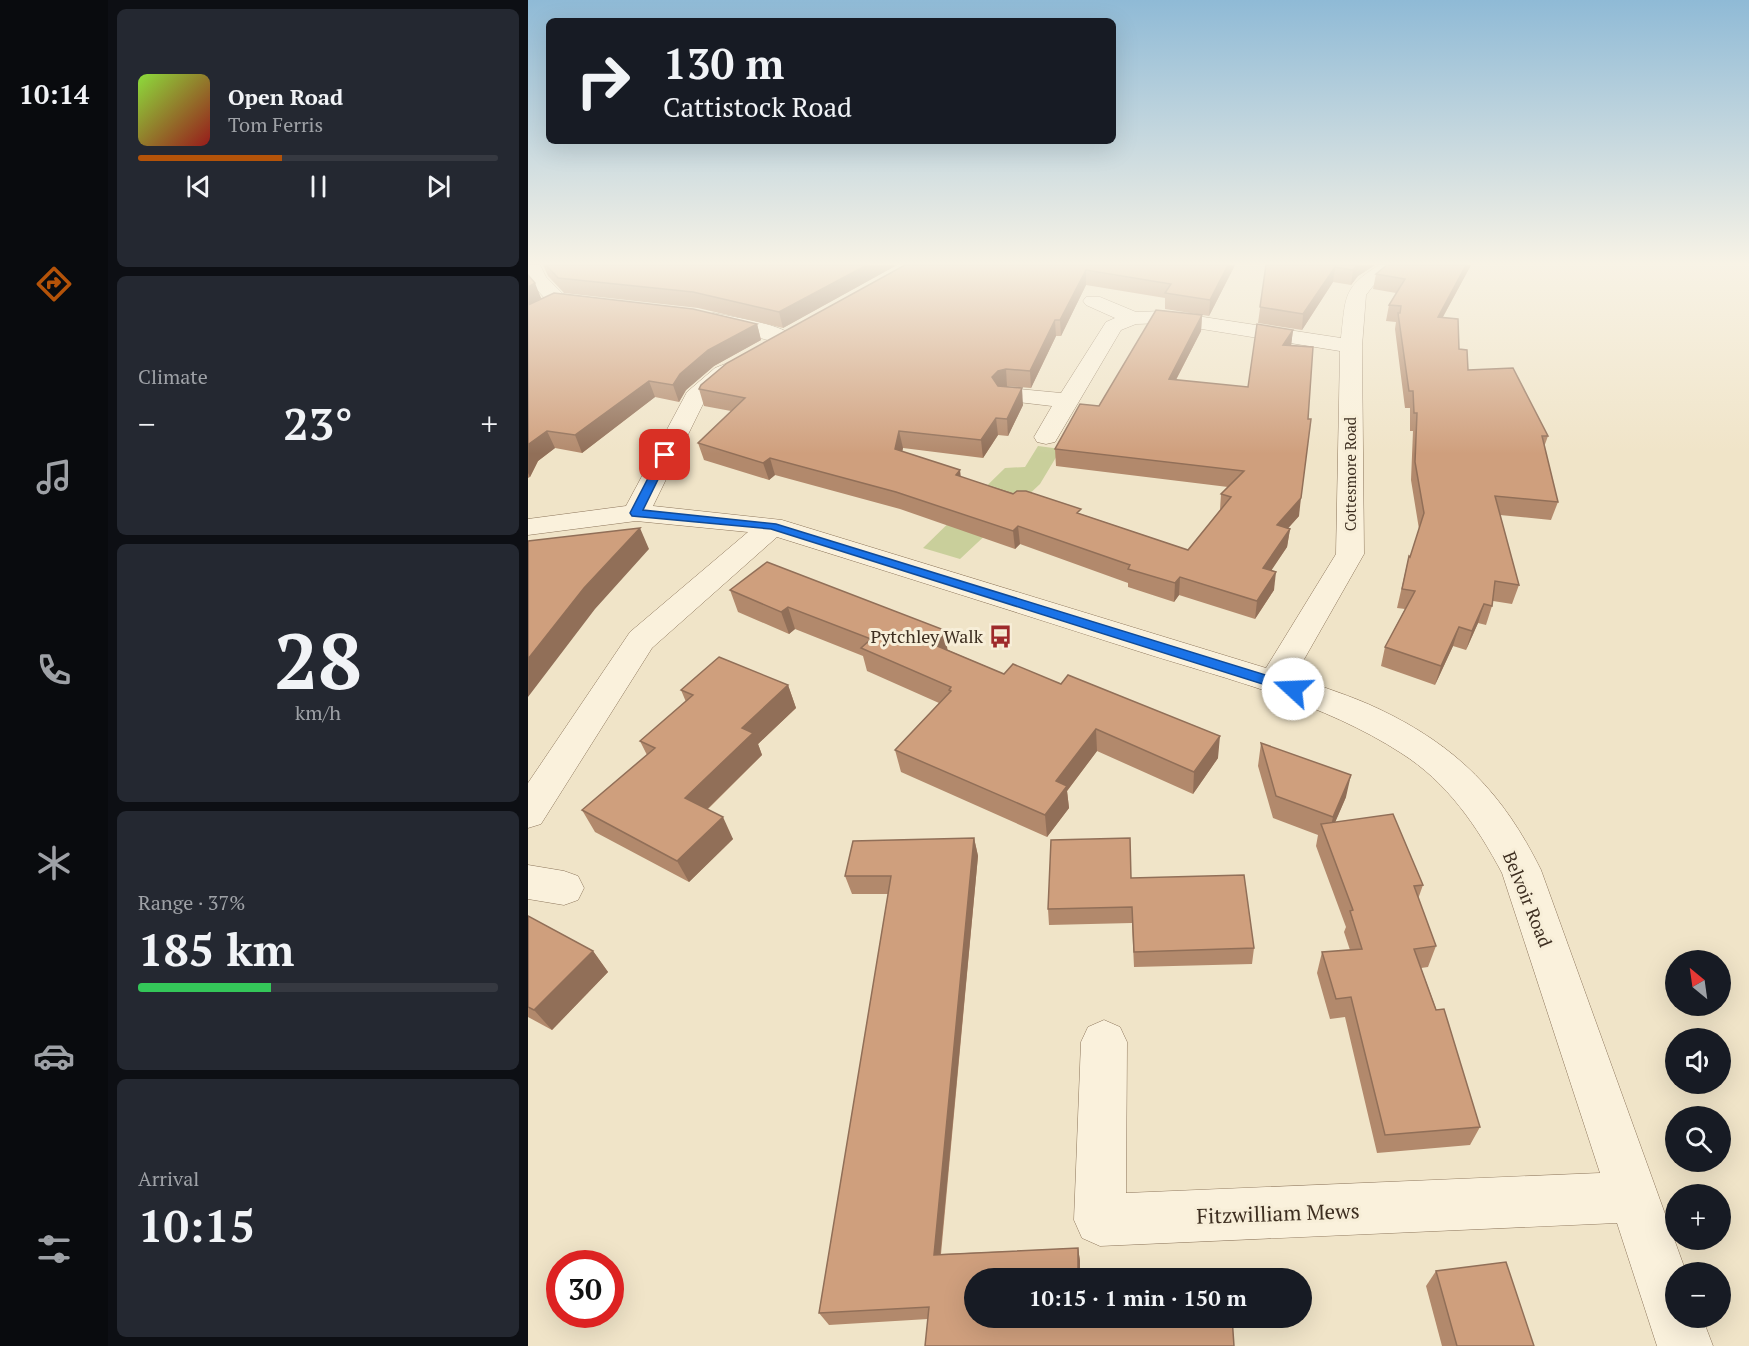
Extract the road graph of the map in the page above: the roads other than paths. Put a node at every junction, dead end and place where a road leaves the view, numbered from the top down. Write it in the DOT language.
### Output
graph roads {
  1 [pos="749,328"];
  2 [pos="805,328"];
  3 [pos="1112,328"];
  4 [pos="1234,328"];
  5 [pos="1353,328"];
  6 [pos="785,339"];
  7 [pos="1351,346"];
  8 [pos="1008,395"];
  9 [pos="1069,401"];
  10 [pos="1046,437"];
  11 [pos="636,513"];
  12 [pos="772,526"];
  13 [pos="528,527"];
  14 [pos="1274,682"];
  15 [pos="528,813"];
  16 [pos="1104,1042"];
  17 [pos="1635,1197"];
  18 [pos="1684,1346"];
  1 -- 6 [label="street"];
  2 -- 6 [label="street"];
  3 -- 9 [label="street"];
  4 -- 7 [label="street"];
  5 -- 7 [label="street, Cottesmore Road"];
  6 -- 11 [label="street"];
  7 -- 14 [label="street, Cottesmore Road"];
  8 -- 9 [label="street"];
  9 -- 10 [label="street"];
  11 -- 12 [label="street, Belvoir Road"];
  11 -- 13 [label="street, Belvoir Road"];
  12 -- 14 [label="street, Belvoir Road"];
  12 -- 15 [label="street"];
  14 -- 17 [label="street, Belvoir Road"];
  16 -- 17 [label="street, Fitzwilliam Mews"];
  17 -- 18 [label="street, Belvoir Road"];
}
